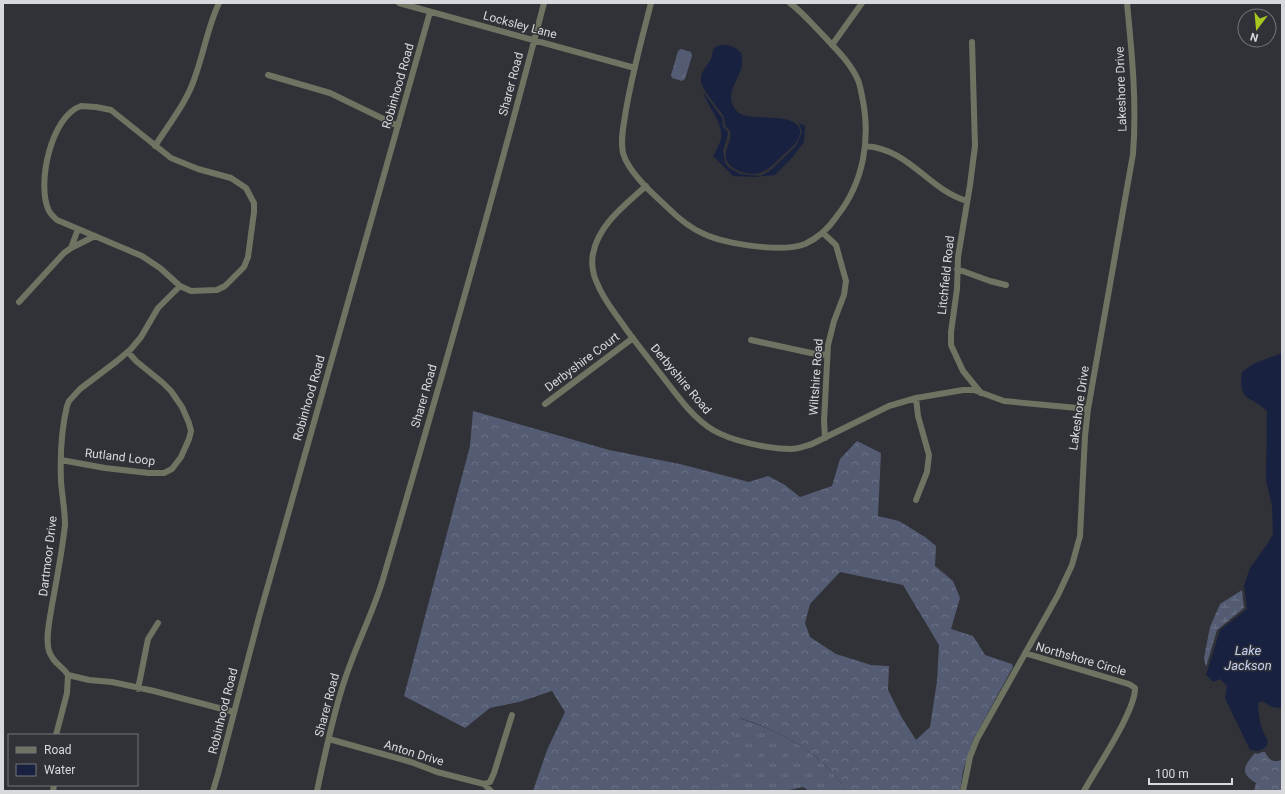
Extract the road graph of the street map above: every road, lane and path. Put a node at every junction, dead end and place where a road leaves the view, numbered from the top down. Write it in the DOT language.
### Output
graph roads {
  1 [pos="217,3"];
  2 [pos="399,3"];
  3 [pos="544,3"];
  4 [pos="651,3"];
  5 [pos="790,3"];
  6 [pos="862,3"];
  7 [pos="1127,3"];
  8 [pos="430,12"];
  9 [pos="534,41"];
  10 [pos="972,42"];
  11 [pos="832,45"];
  12 [pos="635,68"];
  13 [pos="268,75"];
  14 [pos="398,126"];
  15 [pos="155,146"];
  16 [pos="865,146"];
  17 [pos="646,186"];
  18 [pos="967,201"];
  19 [pos="78,229"];
  20 [pos="823,233"];
  21 [pos="95,236"];
  22 [pos="71,248"];
  23 [pos="957,269"];
  24 [pos="1006,285"];
  25 [pos="180,286"];
  26 [pos="19,302"];
  27 [pos="633,338"];
  28 [pos="751,340"];
  29 [pos="128,352"];
  30 [pos="827,355"];
  31 [pos="981,393"];
  32 [pos="916,398"];
  33 [pos="545,404"];
  34 [pos="1088,409"];
  35 [pos="825,438"];
  36 [pos="61,460"];
  37 [pos="916,500"];
  38 [pos="158,623"];
  39 [pos="1025,653"];
  40 [pos="68,675"];
  41 [pos="138,688"];
  42 [pos="234,712"];
  43 [pos="512,715"];
  44 [pos="56,734"];
  45 [pos="329,739"];
  46 [pos="484,784"];
  47 [pos="212,791"];
  48 [pos="317,791"];
  49 [pos="490,791"];
  50 [pos="963,791"];
  51 [pos="1084,791"];
  1 -- 15 [label="street"];
  2 -- 8 [label="street, Locksley Lane"];
  3 -- 9 [label="street, Sharer Road"];
  4 -- 12 [label="street"];
  5 -- 11 [label="street"];
  6 -- 11 [label="street"];
  7 -- 34 [label="street, Lakeshore Drive"];
  8 -- 9 [label="street, Locksley Lane"];
  8 -- 14 [label="street, Robinhood Road"];
  9 -- 12 [label="street, Locksley Lane"];
  9 -- 45 [label="street, Sharer Road"];
  10 -- 18 [label="street, Litchfield Road"];
  11 -- 16 [label="street"];
  12 -- 17 [label="street"];
  13 -- 14 [label="street"];
  14 -- 42 [label="street, Robinhood Road"];
  15 -- 19 [label="street"];
  15 -- 25 [label="street"];
  16 -- 18 [label="street"];
  16 -- 20 [label="street"];
  17 -- 20 [label="street"];
  17 -- 27 [label="street, Derbyshire Road"];
  18 -- 23 [label="street, Litchfield Road"];
  19 -- 21 [label="street"];
  19 -- 22 [label="street"];
  20 -- 30 [label="street, Wiltshire Road"];
  21 -- 22 [label="street"];
  21 -- 25 [label="street"];
  22 -- 26 [label="street"];
  23 -- 24 [label="street"];
  23 -- 31 [label="street, Litchfield Road"];
  25 -- 29 [label="street, Dartmoor Drive"];
  27 -- 33 [label="street, Derbyshire Court"];
  27 -- 35 [label="street, Derbyshire Road"];
  28 -- 30 [label="street"];
  29 -- 36 [label="street, Dartmoor Drive"];
  29 -- 36 [label="street, Rutland Loop"];
  30 -- 35 [label="street, Wiltshire Road"];
  31 -- 32 [label="street, Derbyshire Road"];
  31 -- 34 [label="street"];
  32 -- 35 [label="street, Derbyshire Road"];
  32 -- 37 [label="street"];
  34 -- 39 [label="street, Lakeshore Drive"];
  36 -- 40 [label="street, Dartmoor Drive"];
  38 -- 41 [label="street"];
  39 -- 50 [label="street, Lakeshore Drive"];
  39 -- 51 [label="street, Northshore Circle"];
  40 -- 41 [label="street"];
  40 -- 44 [label="street"];
  41 -- 42 [label="street"];
  42 -- 47 [label="street, Robinhood Road"];
  43 -- 46 [label="street"];
  45 -- 46 [label="street, Anton Drive"];
  45 -- 48 [label="street, Sharer Road"];
  46 -- 49 [label="street"];
}
